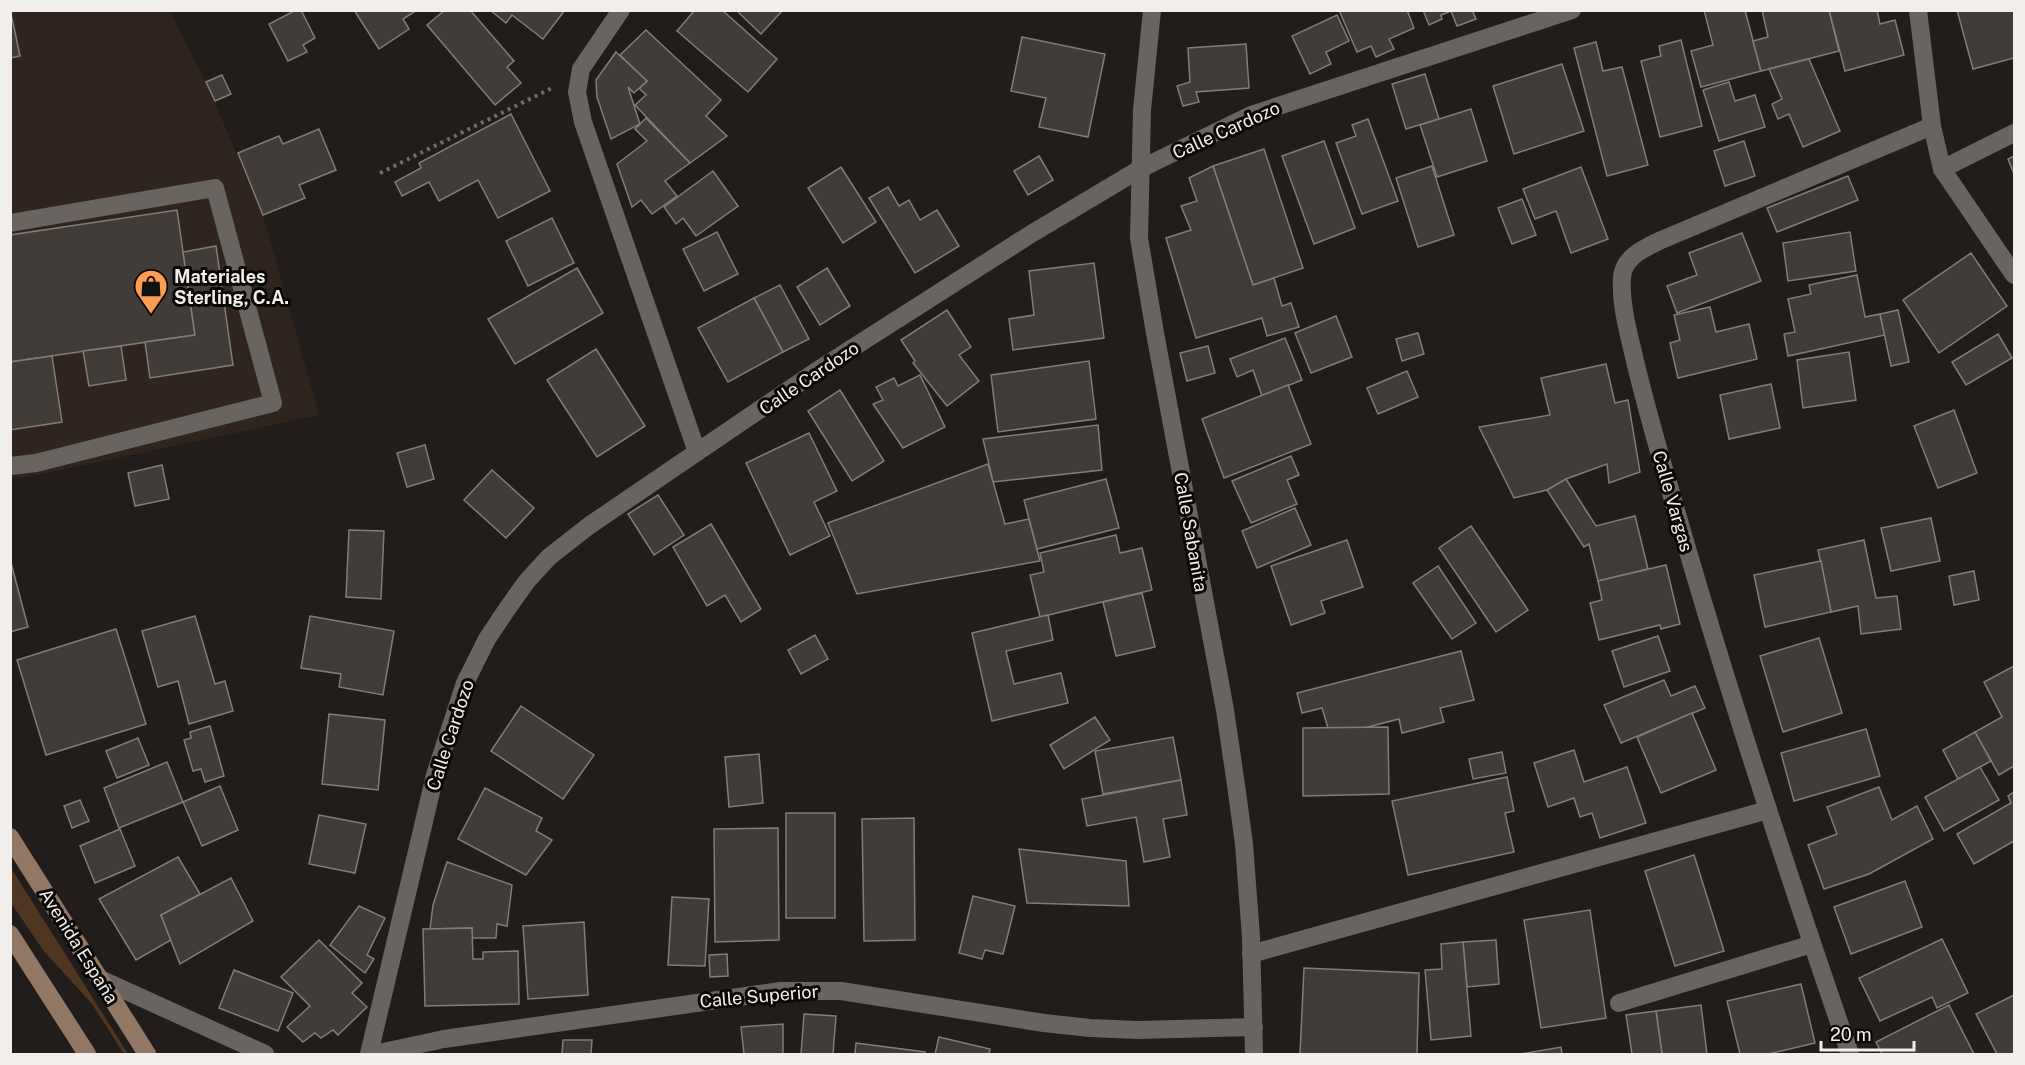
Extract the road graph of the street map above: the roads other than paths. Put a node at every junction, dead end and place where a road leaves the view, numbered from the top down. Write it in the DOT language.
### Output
graph roads {
  1 [pos="621,10"];
  2 [pos="1152,10"];
  3 [pos="1572,10"];
  4 [pos="1918,10"];
  5 [pos="1932,126"];
  6 [pos="2014,132"];
  7 [pos="1942,169"];
  8 [pos="1140,170"];
  9 [pos="10,223"];
  10 [pos="2014,275"];
  11 [pos="697,452"];
  12 [pos="10,466"];
  13 [pos="1768,810"];
  14 [pos="10,837"];
  15 [pos="10,934"];
  16 [pos="1812,944"];
  17 [pos="1251,954"];
  18 [pos="100,979"];
  19 [pos="1619,1003"];
  20 [pos="1254,1027"];
  21 [pos="87,1054"];
  22 [pos="147,1054"];
  23 [pos="264,1054"];
  24 [pos="369,1054"];
  25 [pos="374,1054"];
  26 [pos="1254,1054"];
  27 [pos="1850,1054"];
  1 -- 11 [label="street"];
  2 -- 8 [label="street, Calle Sabanita"];
  3 -- 8 [label="street, Calle Cardozo"];
  4 -- 5 [label="street"];
  5 -- 7 [label="street"];
  5 -- 13 [label="street, Calle Vargas"];
  6 -- 7 [label="street"];
  7 -- 10 [label="street"];
  8 -- 11 [label="street, Calle Cardozo"];
  8 -- 17 [label="street, Calle Sabanita"];
  9 -- 12 [label="street"];
  11 -- 24 [label="street, Calle Cardozo"];
  13 -- 16 [label="street, Calle Vargas"];
  13 -- 17 [label="street"];
  14 -- 18 [label="main road, Avenida España"];
  15 -- 21 [label="main road"];
  16 -- 19 [label="street"];
  16 -- 27 [label="street, Calle Vargas"];
  17 -- 20 [label="street, Calle Sabanita"];
  18 -- 22 [label="main road, Avenida España"];
  18 -- 23 [label="street"];
  20 -- 25 [label="street, Calle Superior"];
  20 -- 26 [label="street, Calle Sabanita"];
}
